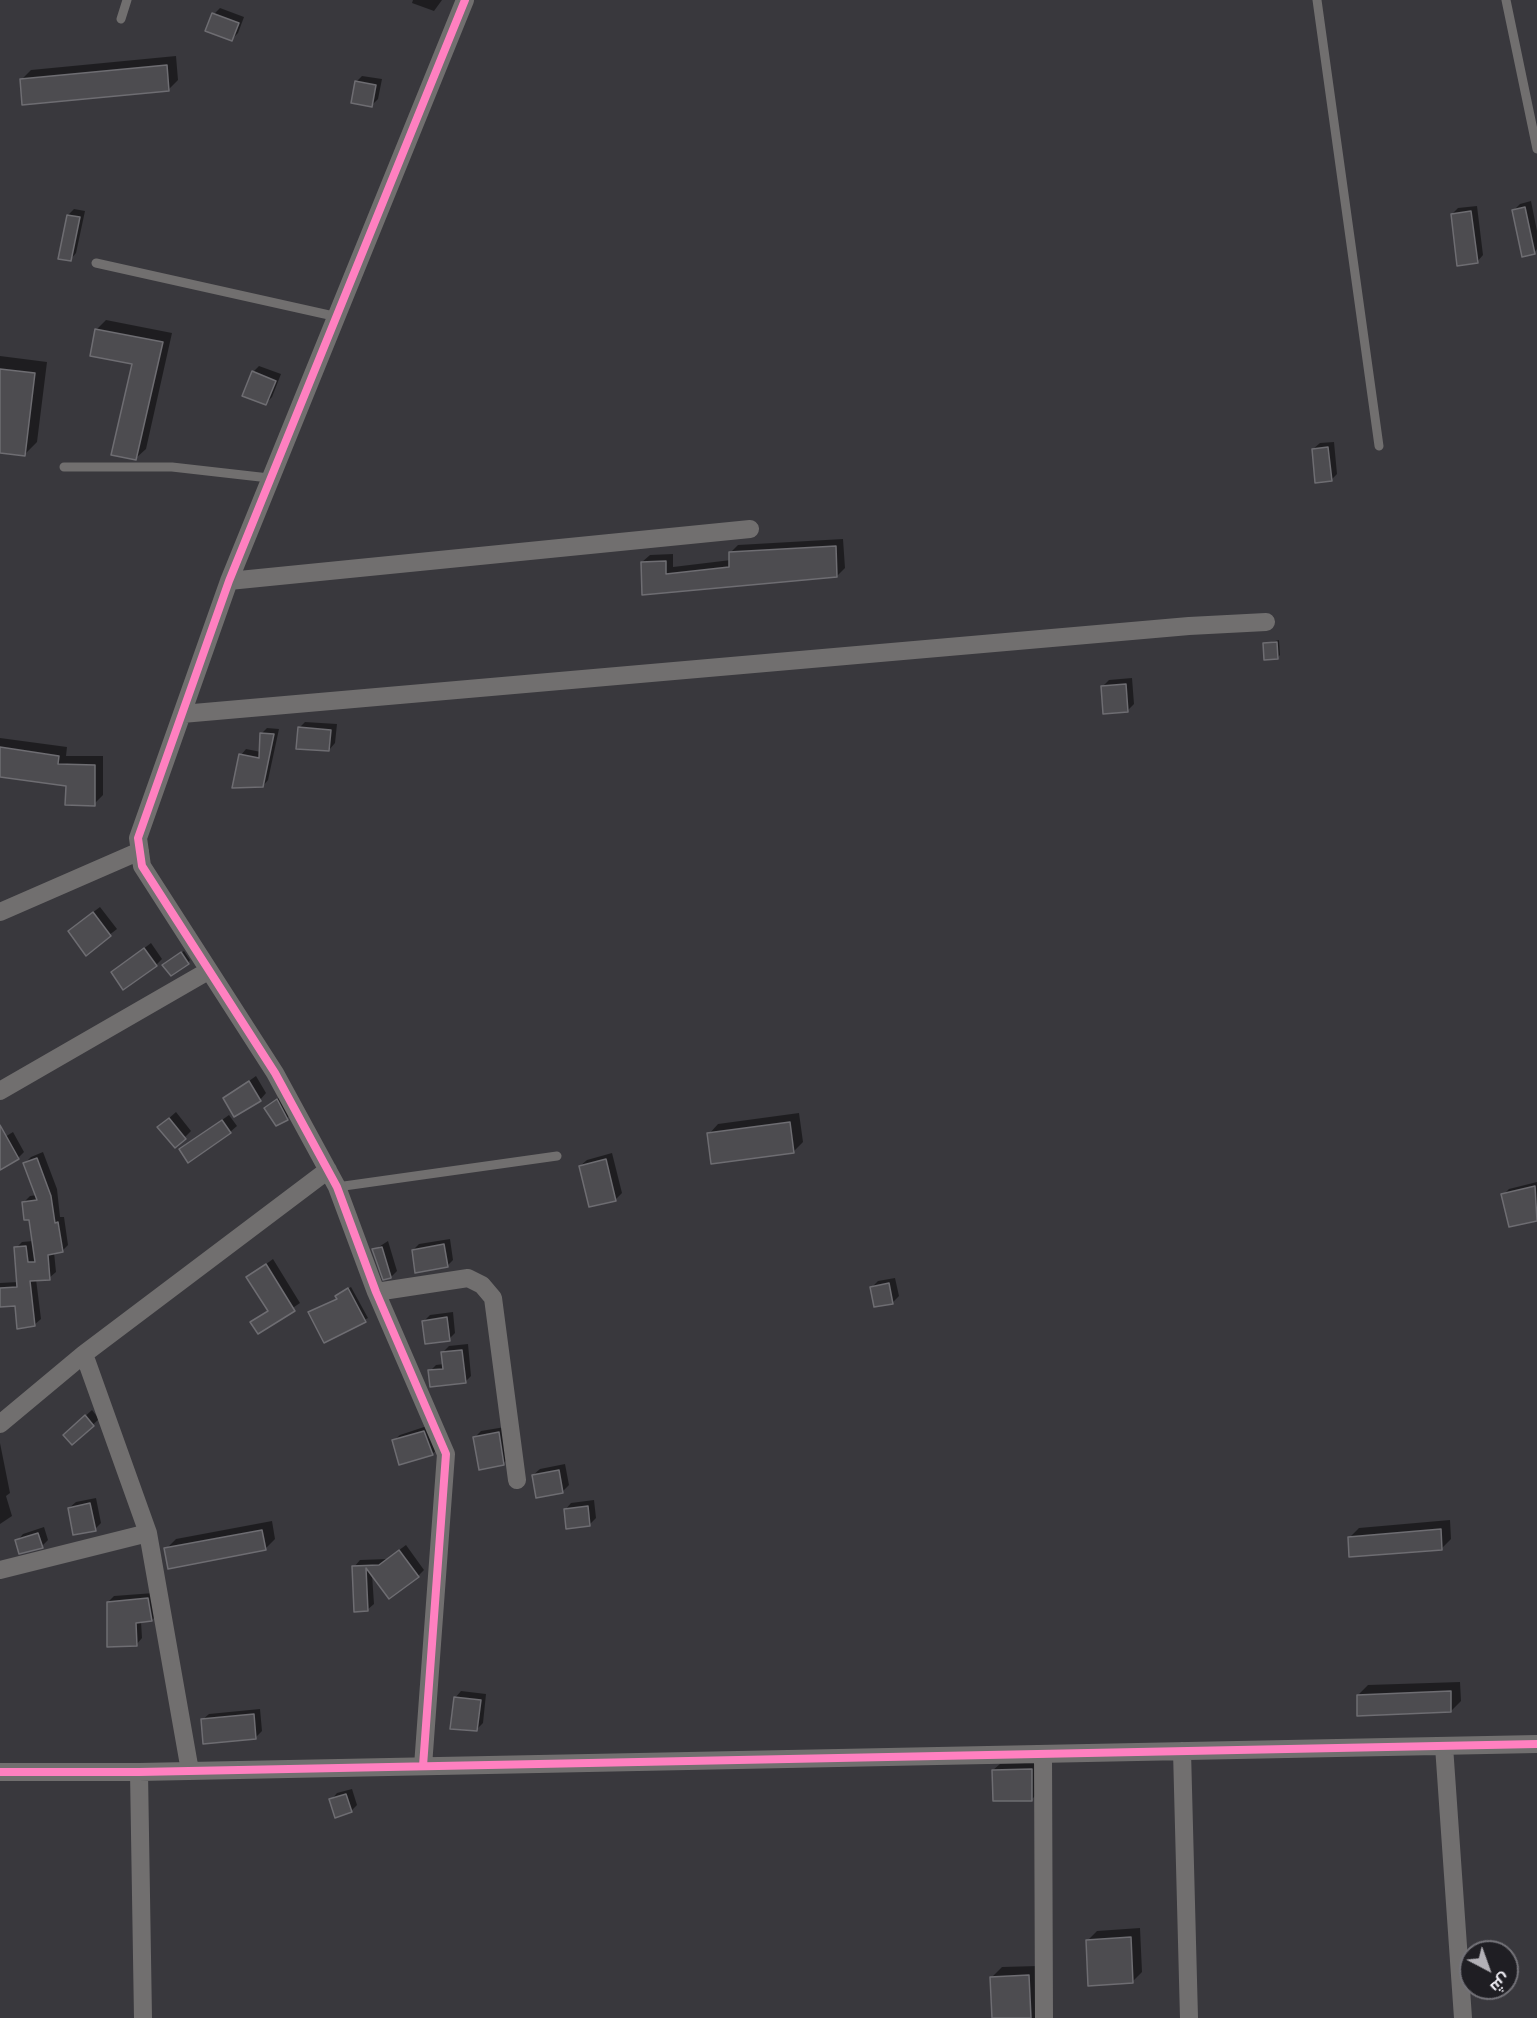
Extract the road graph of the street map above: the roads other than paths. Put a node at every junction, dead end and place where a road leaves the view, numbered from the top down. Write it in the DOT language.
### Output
graph roads {
  1 [pos="127,0"];
  2 [pos="465,0"];
  3 [pos="1317,0"];
  4 [pos="1506,0"];
  5 [pos="121,19"];
  6 [pos="1537,149"];
  7 [pos="96,263"];
  8 [pos="338,317"];
  9 [pos="1379,446"];
  10 [pos="64,467"];
  11 [pos="269,477"];
  12 [pos="750,529"];
  13 [pos="229,581"];
  14 [pos="1266,622"];
  15 [pos="182,714"];
  16 [pos="140,851"];
  17 [pos="0,912"];
  18 [pos="208,971"];
  19 [pos="0,1091"];
  20 [pos="557,1156"];
  21 [pos="328,1170"];
  22 [pos="337,1187"];
  23 [pos="376,1292"];
  24 [pos="84,1354"];
  25 [pos="0,1424"];
  26 [pos="517,1480"];
  27 [pos="148,1533"];
  28 [pos="0,1570"];
  29 [pos="1537,1744"];
  30 [pos="1444,1746"];
  31 [pos="1182,1751"];
  32 [pos="1043,1754"];
  33 [pos="423,1766"];
  34 [pos="190,1771"];
  35 [pos="0,1772"];
  36 [pos="139,1772"];
  37 [pos="143,2018"];
  38 [pos="1044,2018"];
  39 [pos="1189,2018"];
  40 [pos="1462,2018"];
  1 -- 5 [label="lane"];
  2 -- 8 [label="street"];
  3 -- 9 [label="lane"];
  4 -- 6 [label="lane"];
  7 -- 8 [label="lane"];
  8 -- 11 [label="street"];
  10 -- 11 [label="lane"];
  11 -- 13 [label="street"];
  12 -- 13 [label="street"];
  13 -- 15 [label="street"];
  14 -- 15 [label="street"];
  15 -- 16 [label="street"];
  16 -- 17 [label="street"];
  16 -- 18 [label="street"];
  18 -- 19 [label="street"];
  18 -- 21 [label="street"];
  20 -- 22 [label="lane"];
  21 -- 22 [label="street"];
  21 -- 24 [label="street"];
  22 -- 23 [label="street"];
  23 -- 26 [label="street"];
  23 -- 33 [label="street"];
  24 -- 25 [label="street"];
  24 -- 27 [label="street"];
  27 -- 28 [label="street"];
  27 -- 34 [label="street"];
  29 -- 30 [label="street"];
  30 -- 31 [label="street"];
  30 -- 40 [label="street"];
  31 -- 32 [label="street"];
  31 -- 39 [label="street"];
  32 -- 33 [label="street"];
  32 -- 38 [label="street"];
  33 -- 34 [label="street"];
  34 -- 36 [label="street"];
  35 -- 36 [label="street"];
  36 -- 37 [label="street"];
}
